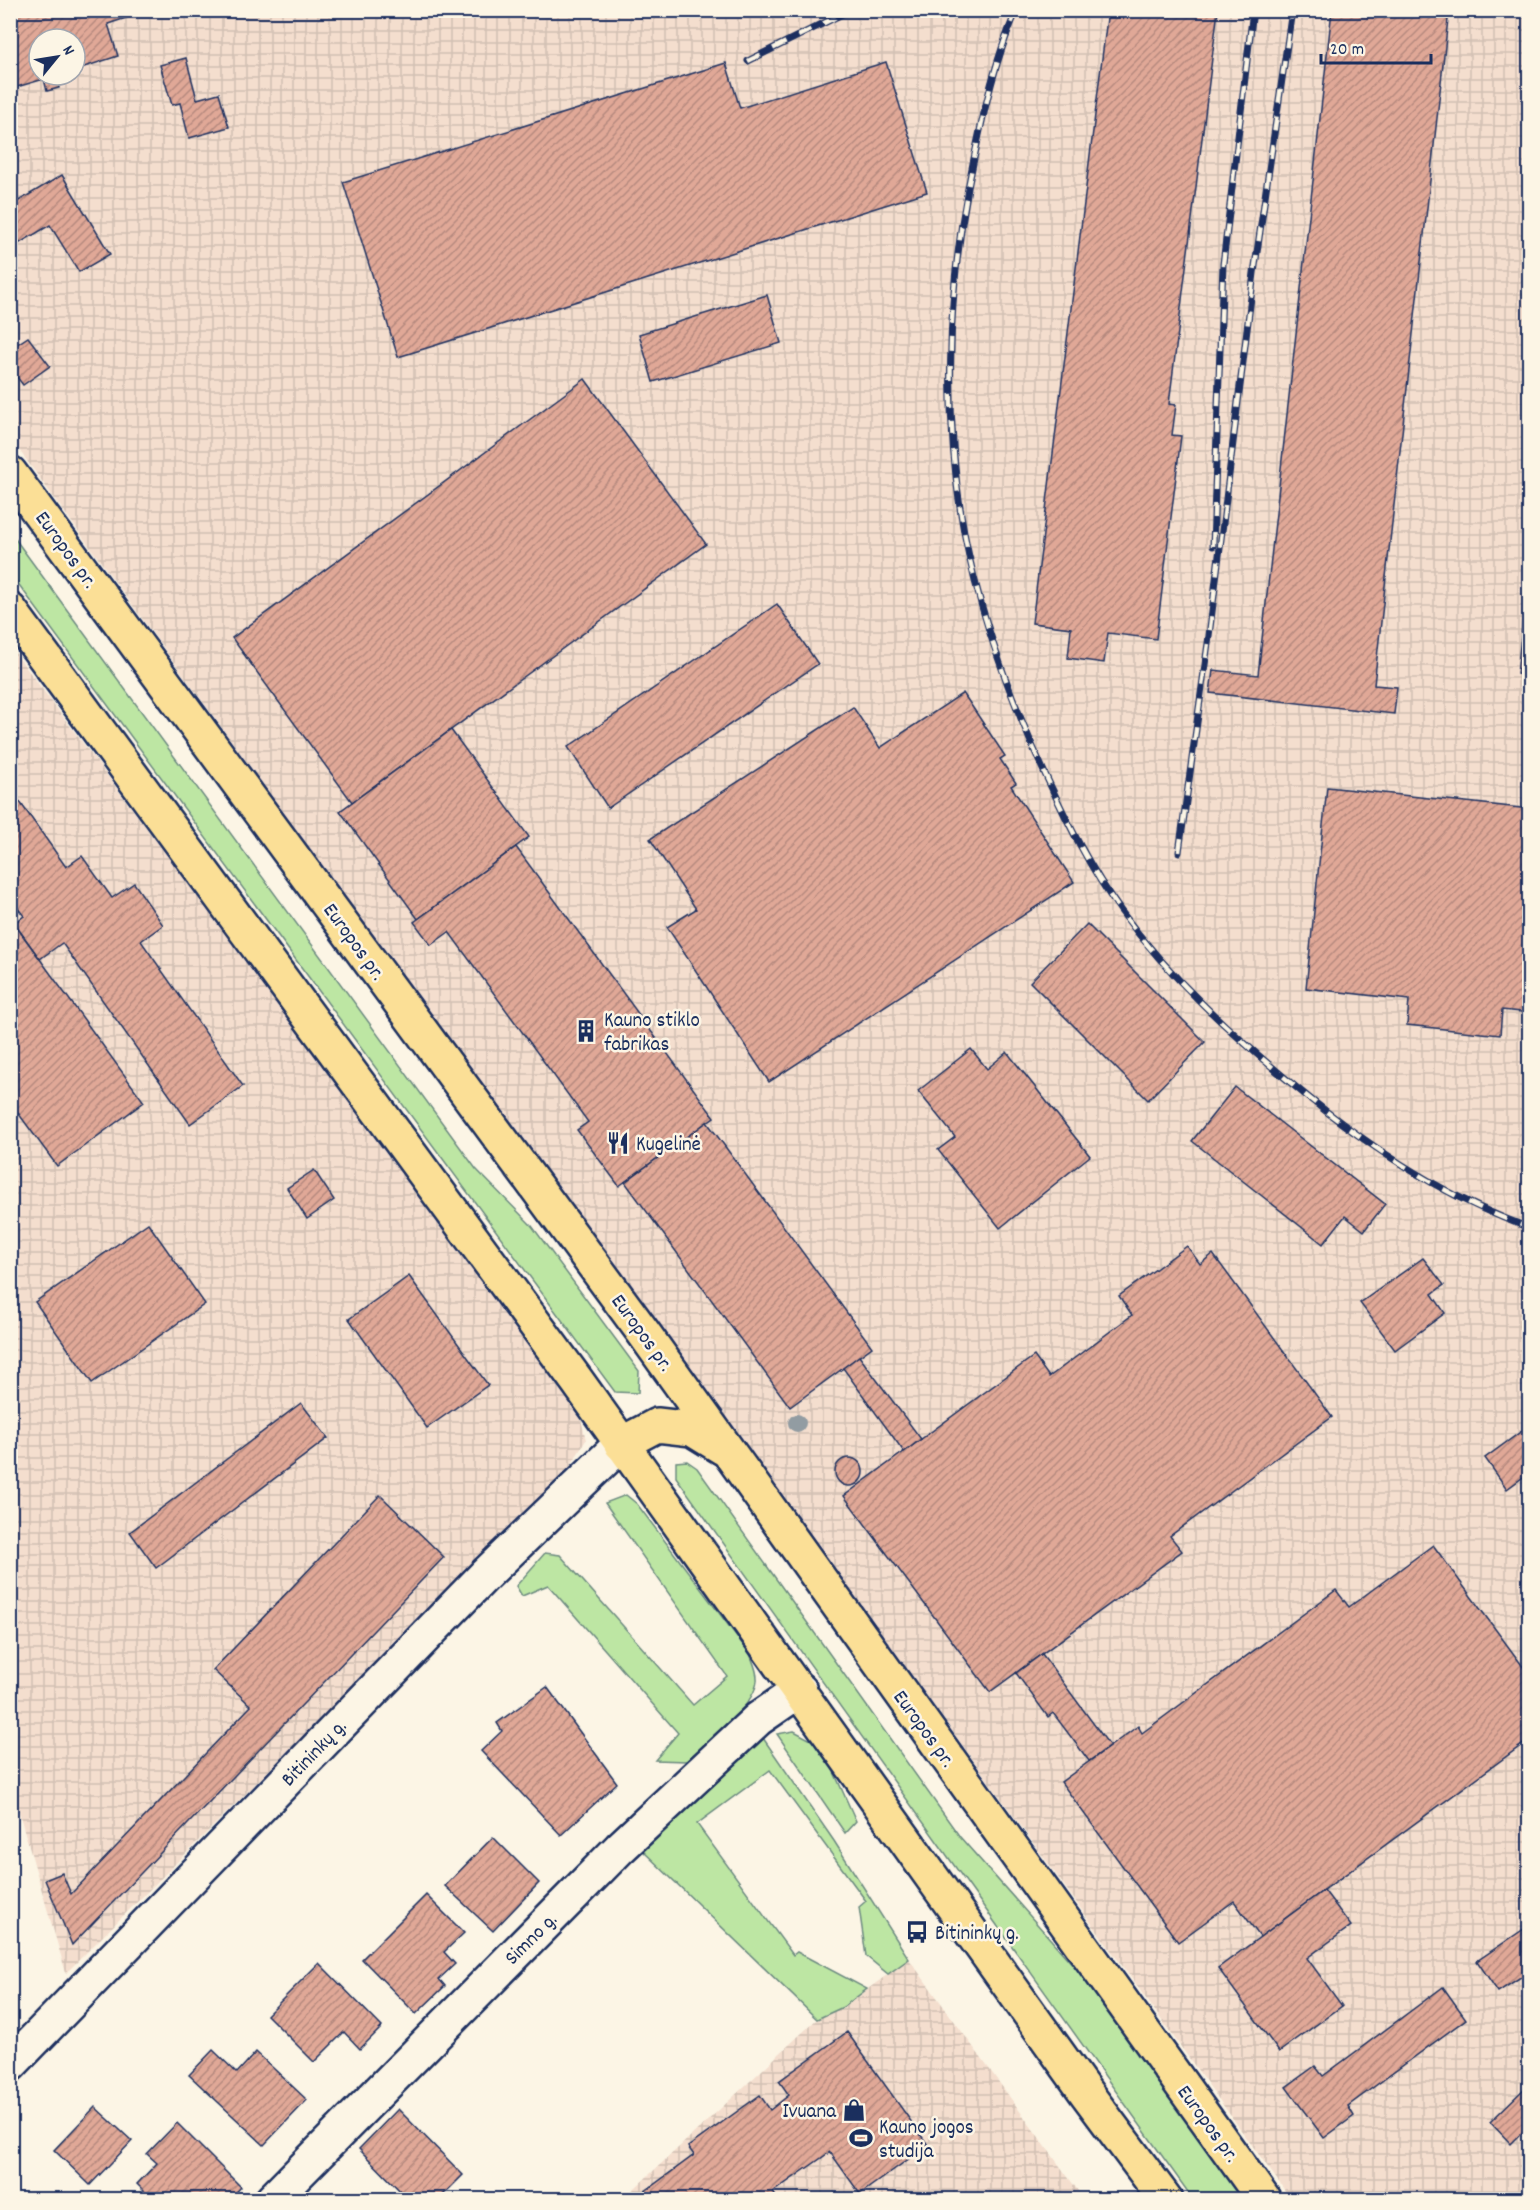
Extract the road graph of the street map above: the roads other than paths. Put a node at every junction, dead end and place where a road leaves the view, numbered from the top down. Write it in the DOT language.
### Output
graph roads {
  1 [pos="10,473"];
  2 [pos="10,610"];
  3 [pos="621,1444"];
  4 [pos="727,1450"];
  5 [pos="800,1690"];
  6 [pos="10,2065"];
  7 [pos="272,2199"];
  8 [pos="1166,2199"];
  9 [pos="1263,2199"];
  1 -- 4 [label="main road, Europos pr."];
  2 -- 3 [label="main road"];
  3 -- 4 [label="main road"];
  3 -- 5 [label="main road"];
  3 -- 6 [label="street, Bitininkų g."];
  4 -- 9 [label="main road, Europos pr."];
  5 -- 7 [label="street, Simno g."];
  5 -- 8 [label="main road"];
}
